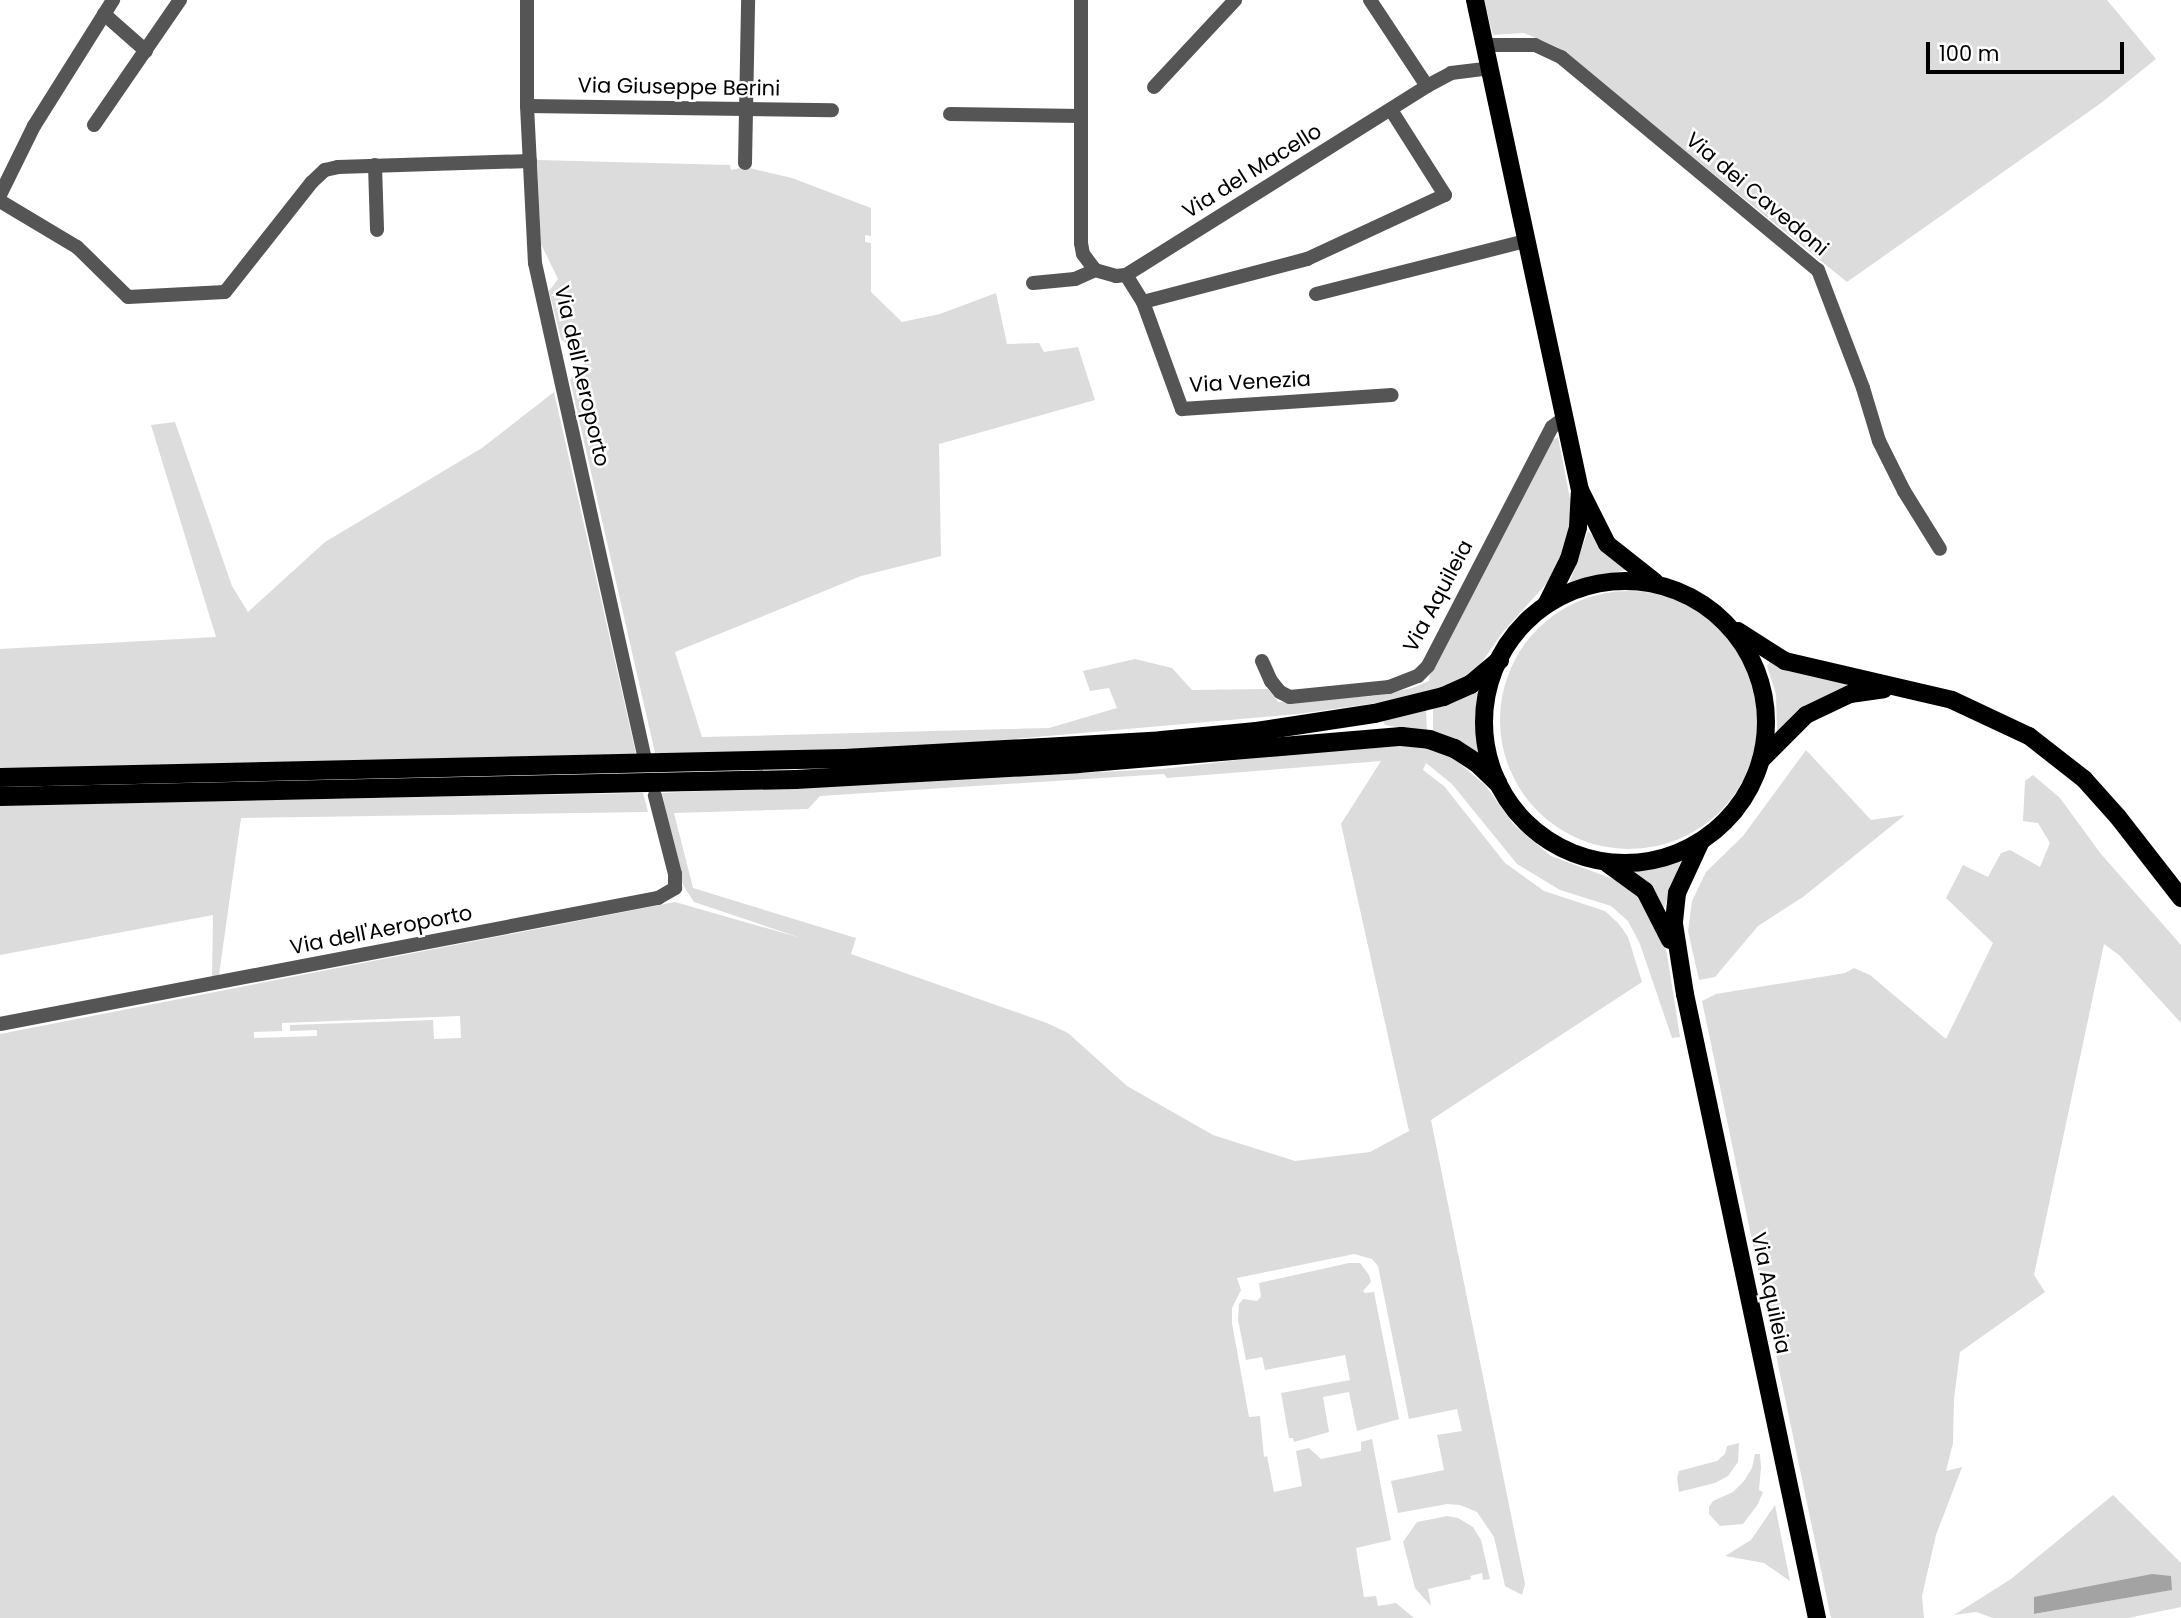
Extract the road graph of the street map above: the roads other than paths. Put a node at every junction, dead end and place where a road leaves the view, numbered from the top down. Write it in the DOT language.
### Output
graph roads {
  1 [pos="113,0"];
  2 [pos="180,0"];
  3 [pos="527,0"];
  4 [pos="748,0"];
  5 [pos="1081,0"];
  6 [pos="1235,0"];
  7 [pos="1370,0"];
  8 [pos="1475,0"];
  9 [pos="104,14"];
  10 [pos="1485,45"];
  11 [pos="146,51"];
  12 [pos="1489,68"];
  13 [pos="1427,86"];
  14 [pos="1154,87"];
  15 [pos="527,106"];
  16 [pos="746,108"];
  17 [pos="832,110"];
  18 [pos="1391,110"];
  19 [pos="950,114"];
  20 [pos="1081,116"];
  21 [pos="94,125"];
  22 [pos="530,161"];
  23 [pos="746,163"];
  24 [pos="375,165"];
  25 [pos="0,195"];
  26 [pos="0,201"];
  27 [pos="377,230"];
  28 [pos="1526,241"];
  29 [pos="1095,270"];
  30 [pos="1126,275"];
  31 [pos="1032,283"];
  32 [pos="1316,294"];
  33 [pos="1143,302"];
  34 [pos="1392,395"];
  35 [pos="1563,419"];
  36 [pos="1580,490"];
  37 [pos="1940,549"];
  38 [pos="1658,584"];
  39 [pos="1546,605"];
  40 [pos="1726,623"];
  41 [pos="1499,660"];
  42 [pos="1262,662"];
  43 [pos="1901,688"];
  44 [pos="645,755"];
  45 [pos="1761,760"];
  46 [pos="0,777"];
  47 [pos="1497,782"];
  48 [pos="0,796"];
  49 [pos="655,796"];
  50 [pos="1701,841"];
  51 [pos="1602,861"];
  52 [pos="2181,898"];
  53 [pos="1682,977"];
  54 [pos="0,1024"];
  55 [pos="1817,1618"];
  1 -- 9 [label="street"];
  2 -- 11 [label="street"];
  3 -- 15 [label="street, Via dell'Aeroporto"];
  4 -- 16 [label="street"];
  5 -- 20 [label="street"];
  6 -- 14 [label="street"];
  7 -- 13 [label="street"];
  8 -- 10 [label="main road"];
  9 -- 11 [label="street"];
  9 -- 25 [label="street"];
  10 -- 12 [label="main road"];
  10 -- 37 [label="street, Via dei Cavedoni"];
  11 -- 21 [label="street"];
  12 -- 13 [label="street, Via del Macello"];
  12 -- 28 [label="main road"];
  13 -- 18 [label="street, Via del Macello"];
  15 -- 16 [label="street, Via Giuseppe Berini"];
  15 -- 22 [label="street, Via dell'Aeroporto"];
  16 -- 17 [label="street, Via Giuseppe Berini"];
  16 -- 23 [label="street"];
  18 -- 30 [label="street, Via del Macello"];
  18 -- 33 [label="street"];
  19 -- 20 [label="street"];
  20 -- 29 [label="street"];
  22 -- 24 [label="street"];
  22 -- 44 [label="street, Via dell'Aeroporto"];
  24 -- 26 [label="street"];
  24 -- 27 [label="street"];
  28 -- 32 [label="street"];
  28 -- 35 [label="main road"];
  29 -- 30 [label="street"];
  29 -- 31 [label="street"];
  30 -- 33 [label="street, Via Venezia"];
  33 -- 34 [label="street, Via Venezia"];
  35 -- 36 [label="main road"];
  35 -- 42 [label="street, Via Aquileia"];
  36 -- 38 [label="main road"];
  36 -- 39 [label="main road"];
  38 -- 39 [label="main road"];
  38 -- 40 [label="main road"];
  39 -- 41 [label="main road"];
  40 -- 43 [label="main road"];
  40 -- 45 [label="main road"];
  41 -- 46 [label="highway"];
  41 -- 47 [label="main road"];
  43 -- 45 [label="main road"];
  43 -- 52 [label="main road"];
  45 -- 50 [label="main road"];
  47 -- 48 [label="highway"];
  47 -- 51 [label="main road"];
  49 -- 54 [label="street, Via dell'Aeroporto"];
  50 -- 51 [label="main road"];
  50 -- 53 [label="main road, Via Aquileia"];
  51 -- 53 [label="main road, Via Aquileia"];
  53 -- 55 [label="main road, Via Aquileia"];
}
